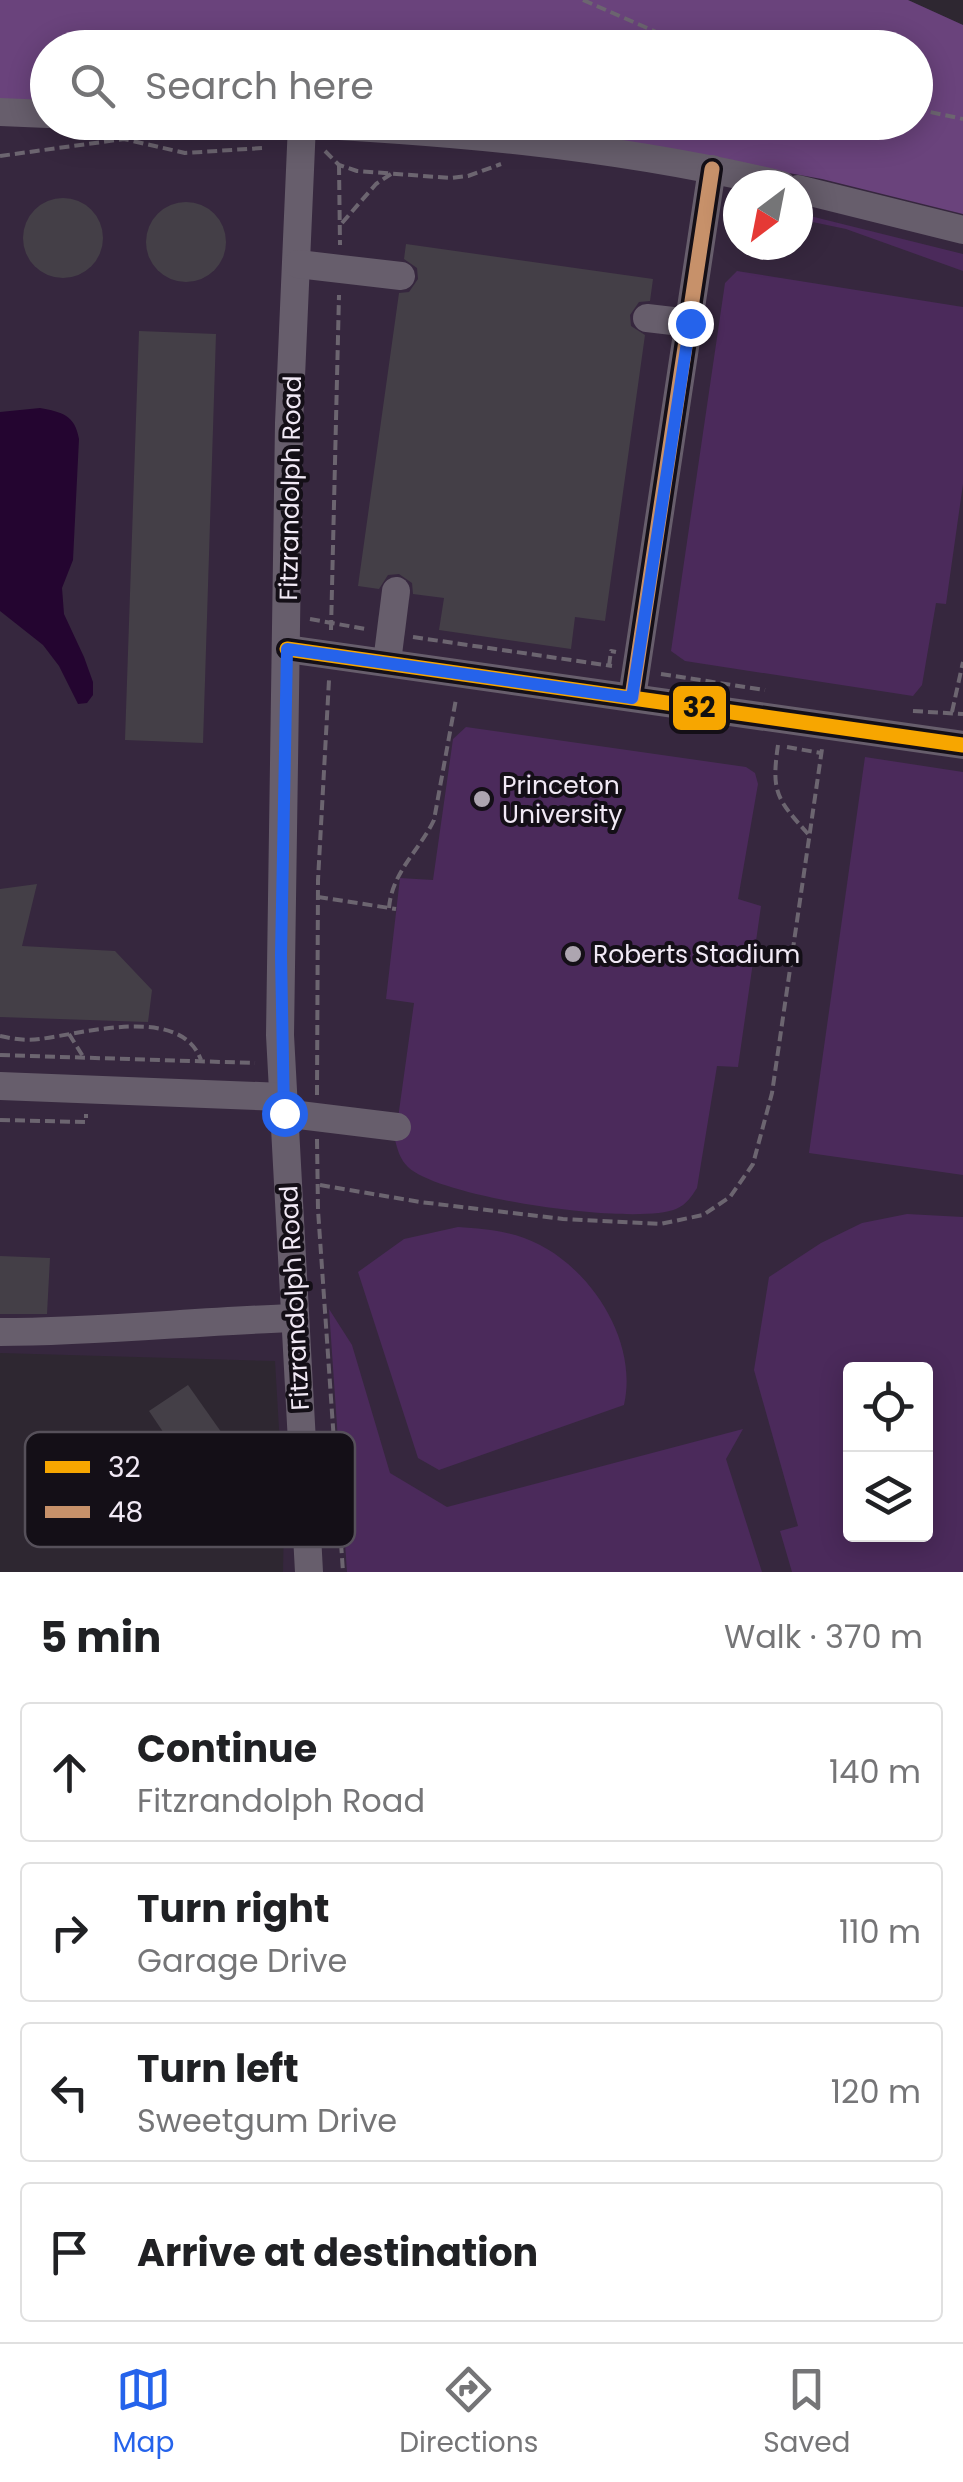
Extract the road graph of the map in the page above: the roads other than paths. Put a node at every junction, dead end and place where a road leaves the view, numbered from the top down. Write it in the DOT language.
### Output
graph roads {
  1 [pos="0,112"];
  2 [pos="30,113"];
  3 [pos="301,140"];
  4 [pos="520,140"];
  5 [pos="712,168"];
  6 [pos="723,171"];
  7 [pos="813,193"];
  8 [pos="963,230"];
  9 [pos="298,264"];
  10 [pos="401,276"];
  11 [pos="647,318"];
  12 [pos="690,323"];
  13 [pos="396,591"];
  14 [pos="287,649"];
  15 [pos="387,662"];
  16 [pos="632,698"];
  17 [pos="963,745"];
  18 [pos="0,1086"];
  19 [pos="283,1105"];
  20 [pos="397,1127"];
  21 [pos="295,1318"];
  22 [pos="0,1332"];
  23 [pos="302,1432"];
  24 [pos="309,1547"];
  25 [pos="310,1572"];
  1 -- 2 [label="street"];
  3 -- 9 [label="street, Fitzrandolph Road"];
  4 -- 5 [label="street"];
  5 -- 6 [label="street"];
  5 -- 12 [label="street"];
  7 -- 8 [label="street"];
  9 -- 10 [label="street"];
  9 -- 14 [label="street, Fitzrandolph Road"];
  11 -- 12 [label="street"];
  12 -- 16 [label="street"];
  13 -- 15 [label="street"];
  14 -- 15 [label="street"];
  14 -- 19 [label="street, Fitzrandolph Road"];
  15 -- 16 [label="street"];
  16 -- 17 [label="street"];
  18 -- 19 [label="street"];
  19 -- 20 [label="street"];
  19 -- 21 [label="street, Fitzrandolph Road"];
  21 -- 22 [label="street"];
  21 -- 23 [label="street, Fitzrandolph Road"];
  24 -- 25 [label="street, Fitzrandolph Road"];
}
